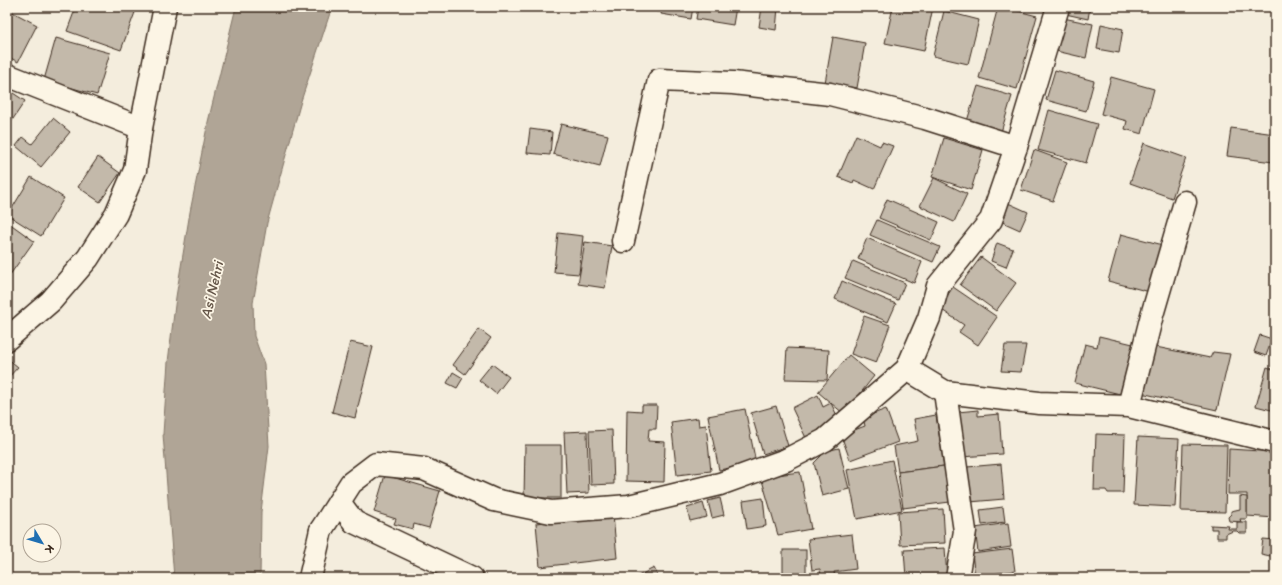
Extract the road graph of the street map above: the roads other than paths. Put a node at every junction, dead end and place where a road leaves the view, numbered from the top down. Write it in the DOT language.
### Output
graph roads {
  1 [pos="165,7"];
  2 [pos="1058,7"];
  3 [pos="7,75"];
  4 [pos="141,128"];
  5 [pos="1016,147"];
  6 [pos="1185,202"];
  7 [pos="623,241"];
  8 [pos="7,339"];
  9 [pos="907,369"];
  10 [pos="945,392"];
  11 [pos="1128,406"];
  12 [pos="1275,442"];
  13 [pos="339,502"];
  14 [pos="310,578"];
  15 [pos="472,578"];
  16 [pos="957,578"];
  1 -- 4 [label="street"];
  2 -- 5 [label="street"];
  3 -- 4 [label="street"];
  4 -- 8 [label="street"];
  5 -- 7 [label="street"];
  5 -- 9 [label="street"];
  6 -- 11 [label="street"];
  9 -- 10 [label="street"];
  9 -- 13 [label="street"];
  10 -- 11 [label="street"];
  10 -- 16 [label="street"];
  11 -- 12 [label="street"];
  13 -- 14 [label="street"];
  13 -- 15 [label="street"];
}
